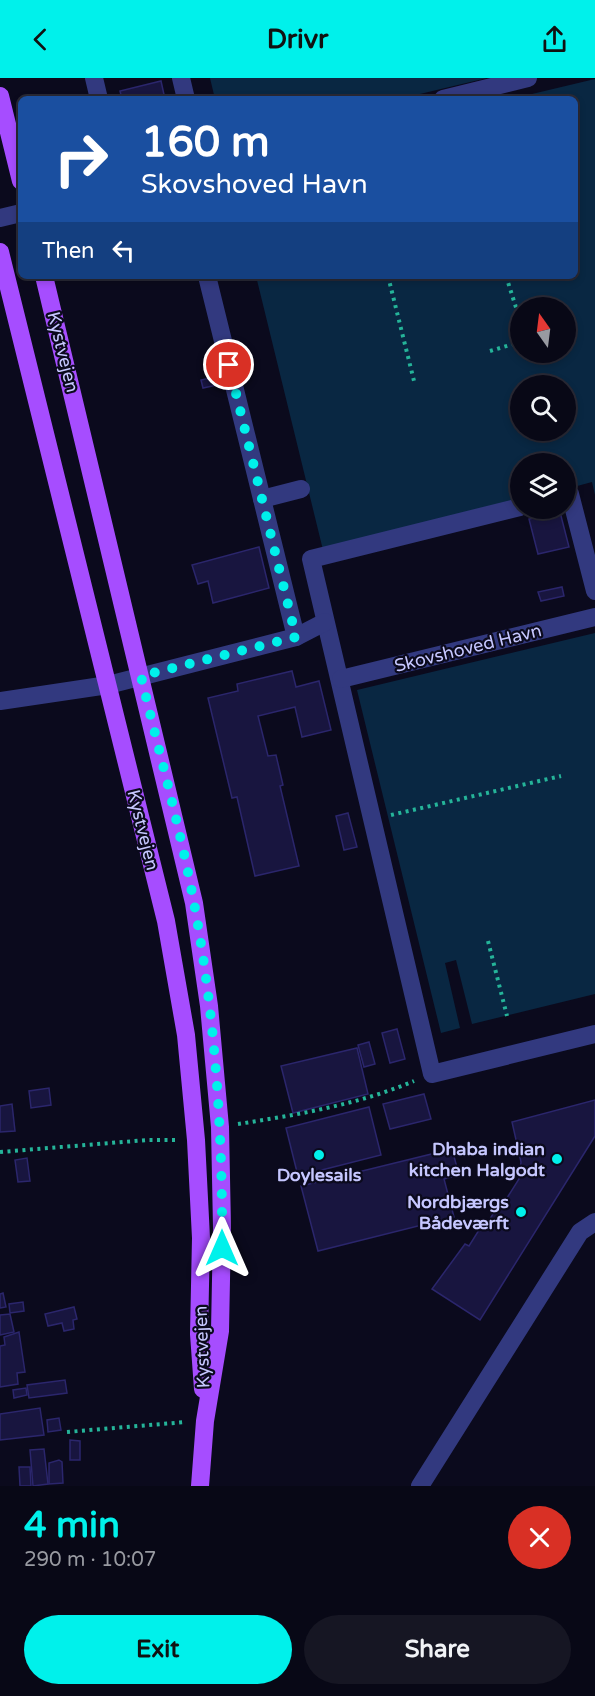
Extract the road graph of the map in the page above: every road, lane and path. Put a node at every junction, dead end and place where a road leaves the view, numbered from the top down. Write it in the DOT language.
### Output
graph roads {
  1 [pos="94,78"];
  2 [pos="181,78"];
  3 [pos="528,78"];
  4 [pos="0,96"];
  5 [pos="98,96"];
  6 [pos="185,96"];
  7 [pos="455,96"];
  8 [pos="18,169"];
  9 [pos="18,214"];
  10 [pos="0,218"];
  11 [pos="0,252"];
  12 [pos="45,279"];
  13 [pos="208,279"];
  14 [pos="389,279"];
  15 [pos="507,279"];
  16 [pos="513,297"];
  17 [pos="580,321"];
  18 [pos="576,322"];
  19 [pos="510,345"];
  20 [pos="490,351"];
  21 [pos="415,385"];
  22 [pos="301,489"];
  23 [pos="262,499"];
  24 [pos="510,509"];
  25 [pos="576,517"];
  26 [pos="595,591"];
  27 [pos="595,617"];
  28 [pos="326,622"];
  29 [pos="296,637"];
  30 [pos="141,676"];
  31 [pos="341,679"];
  32 [pos="108,685"];
  33 [pos="0,701"];
  34 [pos="561,776"];
  35 [pos="373,819"];
  36 [pos="488,941"];
  37 [pos="507,1016"];
  38 [pos="595,1034"];
  39 [pos="432,1074"];
  40 [pos="220,1126"];
  41 [pos="196,1140"];
  42 [pos="0,1152"];
  43 [pos="595,1222"];
  44 [pos="205,1420"];
  45 [pos="67,1432"];
  46 [pos="200,1486"];
  47 [pos="420,1486"];
  1 -- 5 [label="street"];
  2 -- 6 [label="street"];
  3 -- 7 [label="street"];
  4 -- 8 [label="main road"];
  9 -- 10 [label="street"];
  11 -- 32 [label="main road, Kystvejen"];
  12 -- 30 [label="main road, Kystvejen"];
  13 -- 23 [label="street"];
  14 -- 21 [label="path"];
  15 -- 16 [label="path"];
  17 -- 18 [label="path"];
  19 -- 20 [label="path"];
  22 -- 23 [label="street"];
  23 -- 29 [label="street"];
  24 -- 28 [label="street"];
  25 -- 26 [label="street"];
  27 -- 31 [label="street, Skovshoved Havn"];
  28 -- 29 [label="street"];
  28 -- 31 [label="street"];
  29 -- 30 [label="street"];
  30 -- 32 [label="street"];
  30 -- 40 [label="main road, Kystvejen"];
  31 -- 35 [label="street"];
  32 -- 33 [label="street"];
  32 -- 41 [label="main road, Kystvejen"];
  34 -- 35 [label="path"];
  35 -- 39 [label="street"];
  36 -- 37 [label="path"];
  38 -- 39 [label="street"];
  39 -- 40 [label="path"];
  40 -- 44 [label="main road, Kystvejen"];
  41 -- 42 [label="path"];
  41 -- 44 [label="main road, Kystvejen"];
  43 -- 47 [label="street"];
  44 -- 45 [label="path"];
  44 -- 46 [label="main road, Kystvejen"];
}
